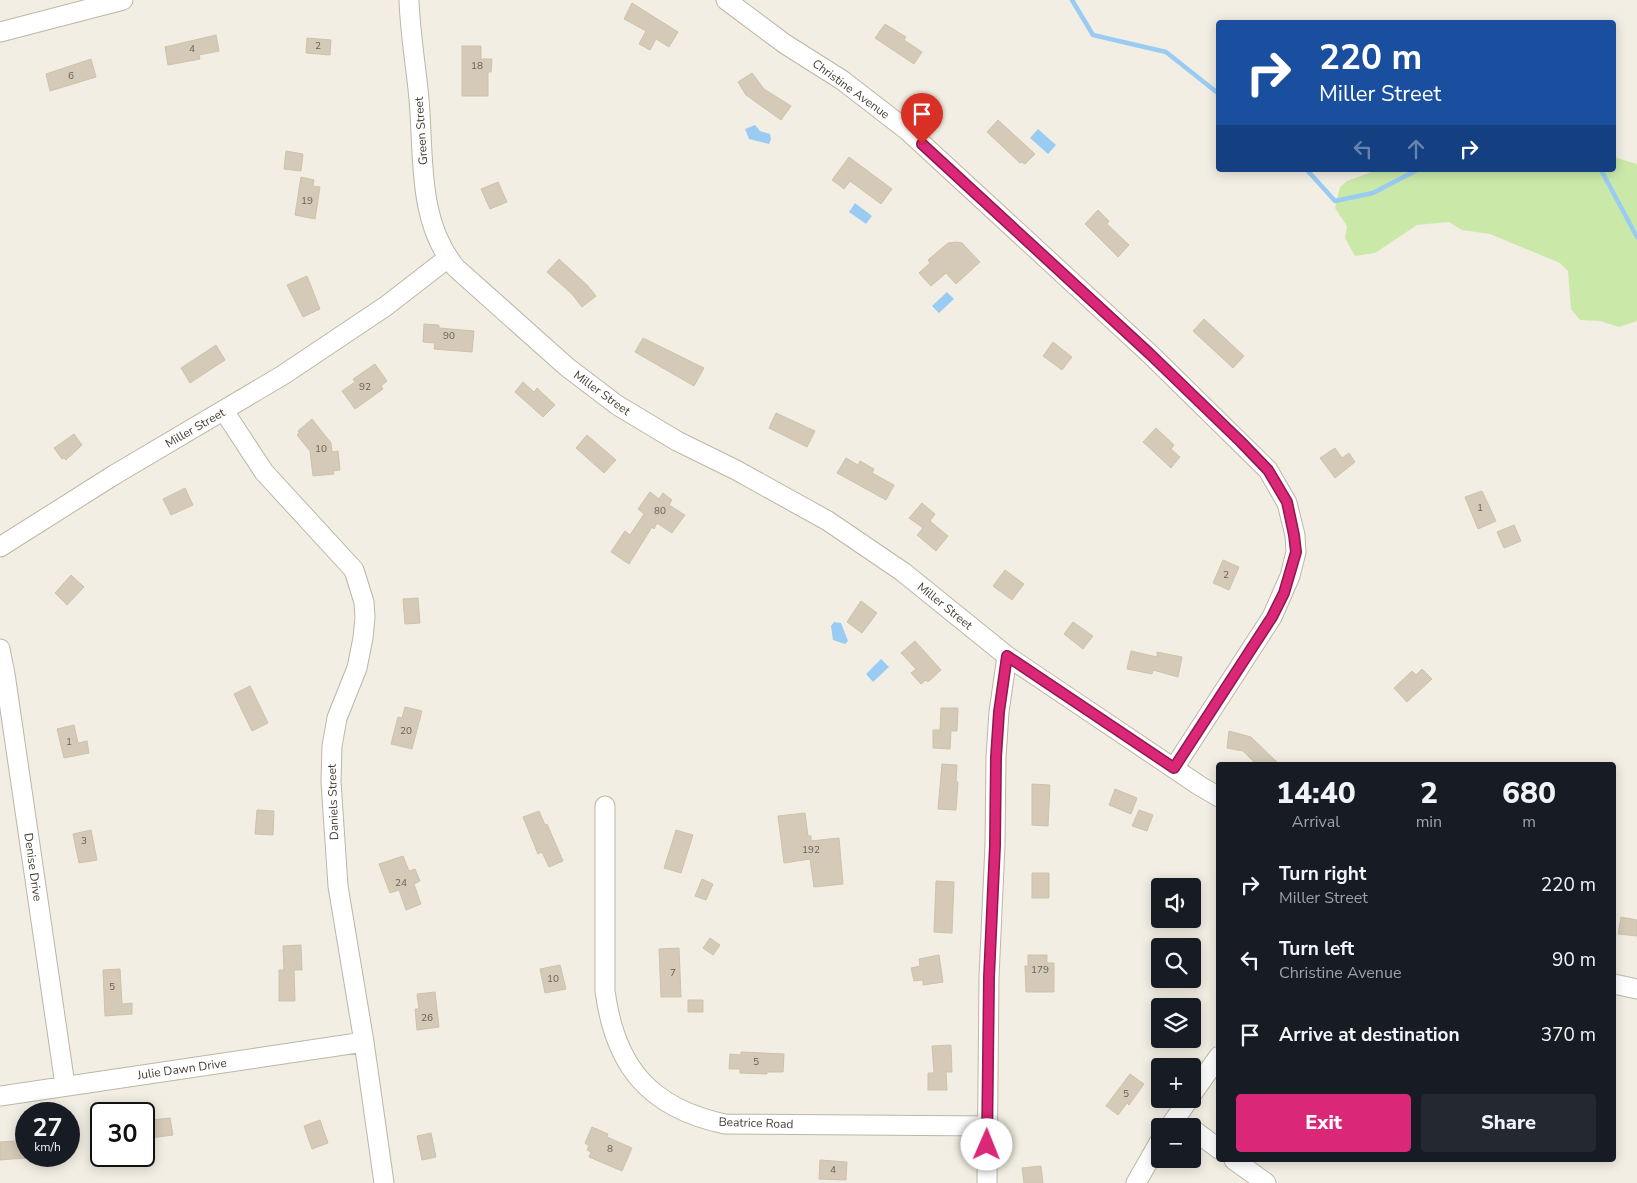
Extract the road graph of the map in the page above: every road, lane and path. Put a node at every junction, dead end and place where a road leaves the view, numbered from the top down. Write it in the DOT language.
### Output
graph roads {
  1 [pos="123,0"];
  2 [pos="409,0"];
  3 [pos="726,0"];
  4 [pos="0,32"];
  5 [pos="448,258"];
  6 [pos="224,411"];
  7 [pos="0,548"];
  8 [pos="0,649"];
  9 [pos="1007,656"];
  10 [pos="1174,768"];
  11 [pos="1216,795"];
  12 [pos="605,806"];
  13 [pos="1616,984"];
  14 [pos="1637,989"];
  15 [pos="364,1042"];
  16 [pos="1216,1060"];
  17 [pos="1201,1081"];
  18 [pos="65,1085"];
  19 [pos="0,1096"];
  20 [pos="987,1126"];
  21 [pos="1201,1135"];
  22 [pos="1216,1146"];
  23 [pos="1151,1157"];
  24 [pos="1237,1162"];
  25 [pos="384,1183"];
  26 [pos="986,1183"];
  27 [pos="1136,1183"];
  28 [pos="1266,1183"];
  1 -- 4 [label="street"];
  2 -- 5 [label="street, Green Street"];
  3 -- 10 [label="street, Christine Avenue"];
  5 -- 6 [label="street, Miller Street"];
  5 -- 9 [label="street, Miller Street"];
  6 -- 7 [label="street, Miller Street"];
  6 -- 15 [label="street, Daniels Street"];
  8 -- 18 [label="street, Denise Drive"];
  9 -- 10 [label="street, Miller Street"];
  9 -- 20 [label="street"];
  10 -- 11 [label="street, Miller Street"];
  12 -- 20 [label="street, Beatrice Road"];
  13 -- 14 [label="street"];
  15 -- 18 [label="street, Julie Dawn Drive"];
  15 -- 25 [label="street, Daniels Street"];
  16 -- 17 [label="street"];
  18 -- 19 [label="street, Julie Dawn Drive"];
  20 -- 26 [label="street"];
  21 -- 22 [label="street"];
  23 -- 27 [label="street"];
  24 -- 28 [label="street"];
}
